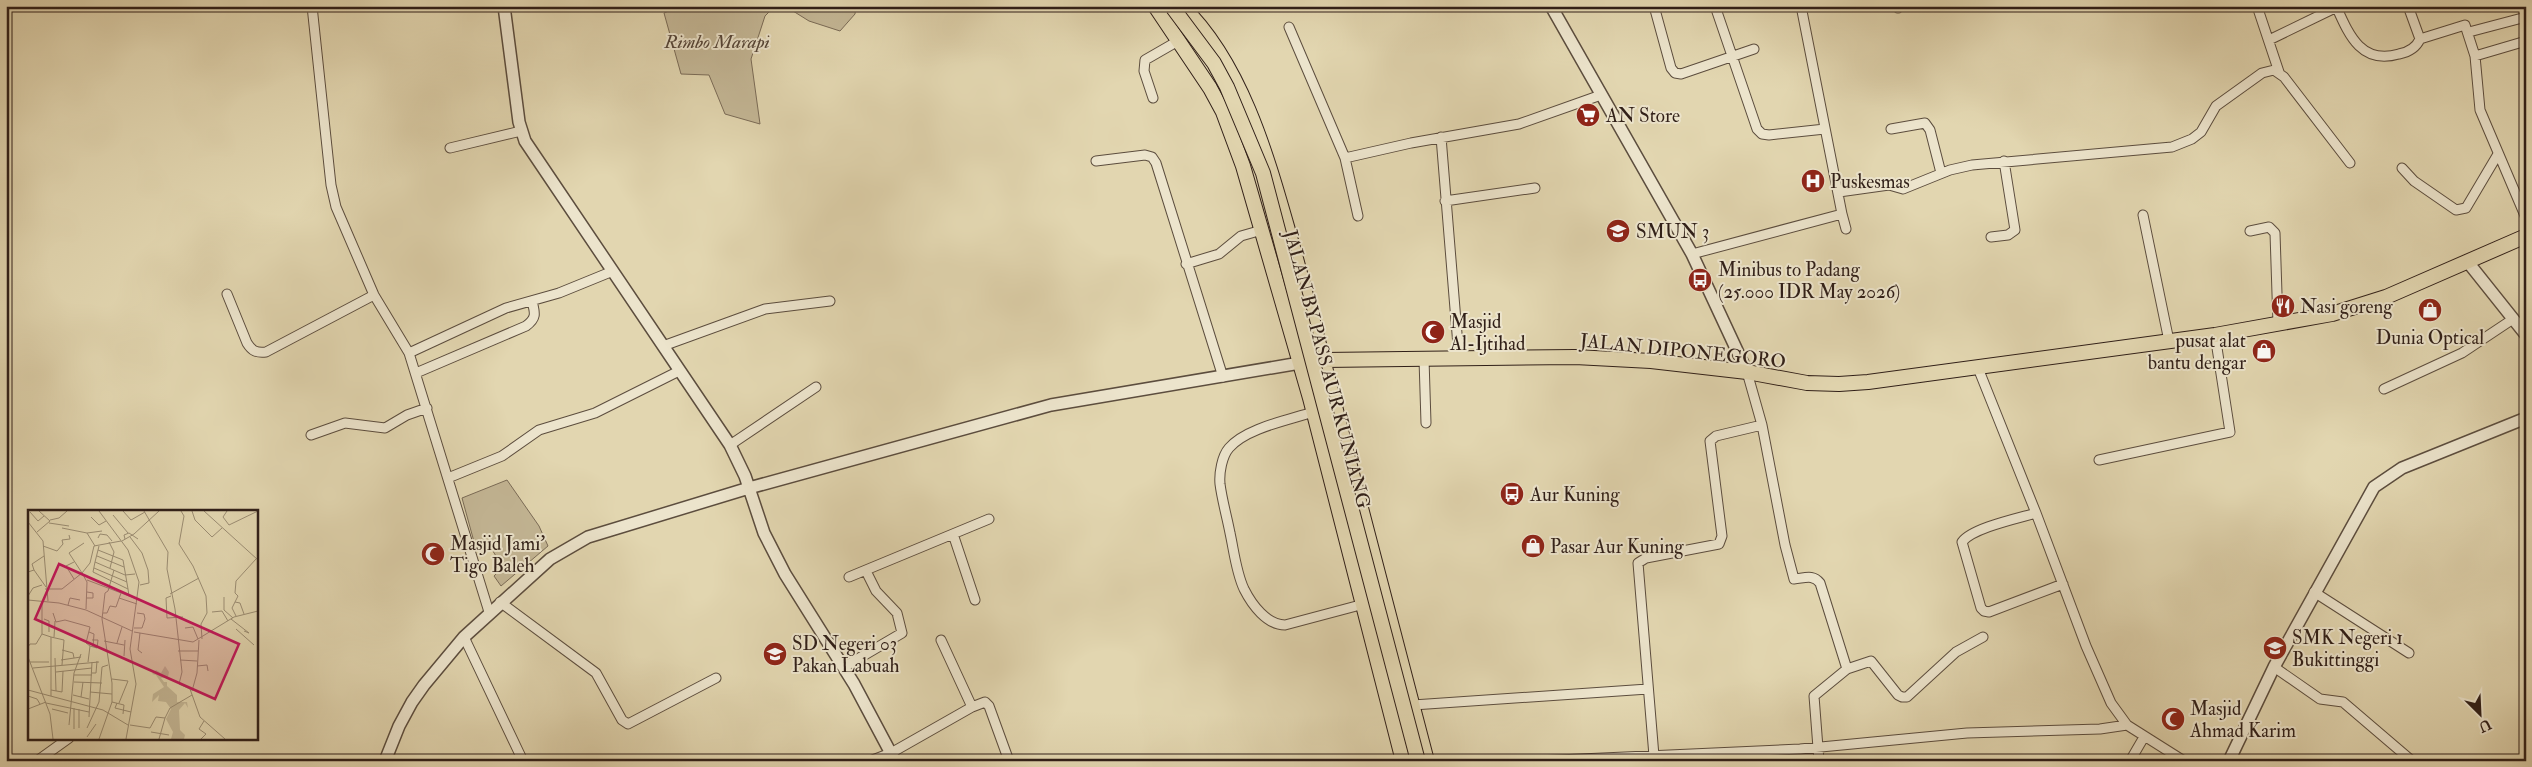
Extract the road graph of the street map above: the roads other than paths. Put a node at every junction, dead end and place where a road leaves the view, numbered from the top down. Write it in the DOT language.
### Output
graph roads {
  1 [pos="312,6"];
  2 [pos="504,6"];
  3 [pos="1551,6"];
  4 [pos="1654,6"];
  5 [pos="1715,6"];
  6 [pos="1801,6"];
  7 [pos="2257,6"];
  8 [pos="2408,6"];
  9 [pos="1168,7"];
  10 [pos="2337,7"];
  11 [pos="2526,17"];
  12 [pos="1289,27"];
  13 [pos="2469,32"];
  14 [pos="2420,39"];
  15 [pos="2269,40"];
  16 [pos="1178,41"];
  17 [pos="2526,41"];
  18 [pos="1754,49"];
  19 [pos="2475,56"];
  20 [pos="1730,57"];
  21 [pos="2279,72"];
  22 [pos="1601,95"];
  23 [pos="1153,98"];
  24 [pos="1825,129"];
  25 [pos="1891,130"];
  26 [pos="521,131"];
  27 [pos="1441,138"];
  28 [pos="450,148"];
  29 [pos="2498,154"];
  30 [pos="1345,158"];
  31 [pos="1096,161"];
  32 [pos="2004,161"];
  33 [pos="2350,163"];
  34 [pos="2402,168"];
  35 [pos="1941,173"];
  36 [pos="1535,188"];
  37 [pos="1839,192"];
  38 [pos="1445,201"];
  39 [pos="1842,214"];
  40 [pos="2143,215"];
  41 [pos="1358,216"];
  42 [pos="2526,218"];
  43 [pos="1846,228"];
  44 [pos="1262,230"];
  45 [pos="2250,231"];
  46 [pos="2526,236"];
  47 [pos="1991,237"];
  48 [pos="1692,254"];
  49 [pos="2466,261"];
  50 [pos="1186,264"];
  51 [pos="613,271"];
  52 [pos="227,294"];
  53 [pos="374,295"];
  54 [pos="532,301"];
  55 [pos="830,301"];
  56 [pos="2513,319"];
  57 [pos="2278,324"];
  58 [pos="2215,335"];
  59 [pos="2526,335"];
  60 [pos="2169,342"];
  61 [pos="663,346"];
  62 [pos="409,353"];
  63 [pos="1459,358"];
  64 [pos="1424,359"];
  65 [pos="1324,360"];
  66 [pos="1300,363"];
  67 [pos="1978,368"];
  68 [pos="679,371"];
  69 [pos="1747,372"];
  70 [pos="416,373"];
  71 [pos="1223,377"];
  72 [pos="816,387"];
  73 [pos="2384,390"];
  74 [pos="427,408"];
  75 [pos="1313,412"];
  76 [pos="2526,418"];
  77 [pos="1426,423"];
  78 [pos="1762,425"];
  79 [pos="311,435"];
  80 [pos="730,446"];
  81 [pos="2099,460"];
  82 [pos="448,478"];
  83 [pos="749,488"];
  84 [pos="1357,494"];
  85 [pos="1336,499"];
  86 [pos="2036,513"];
  87 [pos="989,519"];
  88 [pos="953,534"];
  89 [pos="866,571"];
  90 [pos="849,577"];
  91 [pos="2063,584"];
  92 [pos="2314,592"];
  93 [pos="976,600"];
  94 [pos="500,602"];
  95 [pos="1364,604"];
  96 [pos="489,612"];
  97 [pos="464,637"];
  98 [pos="1983,637"];
  99 [pos="941,640"];
  100 [pos="2409,653"];
  101 [pos="2274,667"];
  102 [pos="844,668"];
  103 [pos="1847,669"];
  104 [pos="716,678"];
  105 [pos="1648,690"];
  106 [pos="1413,705"];
  107 [pos="972,707"];
  108 [pos="2127,725"];
  109 [pos="2144,737"];
  110 [pos="66,740"];
  111 [pos="1817,747"];
  112 [pos="1654,756"];
  113 [pos="893,757"];
  114 [pos="1546,760"];
  115 [pos="37,761"];
  116 [pos="385,761"];
  117 [pos="522,761"];
  118 [pos="870,761"];
  119 [pos="1008,761"];
  120 [pos="1403,761"];
  121 [pos="1412,761"];
  122 [pos="1418,761"];
  123 [pos="1427,761"];
  124 [pos="1536,761"];
  125 [pos="1819,761"];
  126 [pos="2130,761"];
  127 [pos="2184,761"];
  128 [pos="2229,761"];
  129 [pos="2412,761"];
  1 -- 53 [label="street"];
  2 -- 26 [label="street"];
  3 -- 22 [label="street"];
  4 -- 20 [label="street"];
  5 -- 20 [label="street"];
  6 -- 24 [label="street"];
  7 -- 15 [label="street"];
  8 -- 14 [label="street"];
  9 -- 16 [label="highway, JALAN BY PASS AUR KUNIANG"];
  9 -- 65 [label="highway, JALAN BY PASS AUR KUNIANG"];
  9 -- 121 [label="highway, JALAN BY PASS AUR KUNIANG"];
  9 -- 122 [label="highway, JALAN BY PASS AUR KUNIANG, bridge"];
  10 -- 14 [label="street"];
  10 -- 15 [label="street"];
  11 -- 13 [label="street"];
  12 -- 30 [label="street"];
  13 -- 14 [label="street"];
  13 -- 19 [label="street"];
  15 -- 21 [label="street"];
  16 -- 23 [label="street"];
  16 -- 44 [label="highway, JALAN BY PASS AUR KUNIANG"];
  17 -- 19 [label="street"];
  18 -- 20 [label="street"];
  19 -- 29 [label="street"];
  20 -- 24 [label="street"];
  21 -- 32 [label="street"];
  21 -- 33 [label="street"];
  22 -- 27 [label="street"];
  22 -- 48 [label="street"];
  24 -- 37 [label="street"];
  25 -- 35 [label="street"];
  26 -- 28 [label="street"];
  26 -- 51 [label="street"];
  27 -- 30 [label="street"];
  27 -- 38 [label="street"];
  29 -- 34 [label="street"];
  29 -- 42 [label="street"];
  30 -- 41 [label="street"];
  31 -- 50 [label="street"];
  32 -- 35 [label="street"];
  32 -- 47 [label="street"];
  35 -- 37 [label="street"];
  36 -- 38 [label="street"];
  37 -- 39 [label="street"];
  38 -- 63 [label="street"];
  39 -- 43 [label="street"];
  39 -- 48 [label="street"];
  40 -- 60 [label="street"];
  44 -- 50 [label="street"];
  44 -- 66 [label="highway, JALAN BY PASS AUR KUNIANG"];
  45 -- 57 [label="street"];
  46 -- 49 [label="highway, JALAN DIPONEGORO"];
  48 -- 69 [label="street"];
  49 -- 56 [label="street"];
  49 -- 57 [label="highway, JALAN DIPONEGORO"];
  50 -- 71 [label="street"];
  51 -- 54 [label="street"];
  51 -- 61 [label="street"];
  52 -- 53 [label="street"];
  53 -- 62 [label="street"];
  54 -- 62 [label="street"];
  54 -- 70 [label="street"];
  55 -- 61 [label="street"];
  56 -- 59 [label="street"];
  56 -- 73 [label="street"];
  57 -- 58 [label="highway, JALAN DIPONEGORO"];
  58 -- 60 [label="highway, JALAN DIPONEGORO"];
  58 -- 81 [label="street"];
  60 -- 67 [label="highway, JALAN DIPONEGORO"];
  61 -- 68 [label="street"];
  62 -- 70 [label="street"];
  63 -- 64 [label="highway, JALAN DIPONEGORO"];
  63 -- 69 [label="highway, JALAN DIPONEGORO"];
  64 -- 65 [label="highway, JALAN DIPONEGORO"];
  64 -- 77 [label="street"];
  65 -- 84 [label="highway, JALAN BY PASS AUR KUNIANG"];
  66 -- 71 [label="street"];
  66 -- 75 [label="highway, JALAN BY PASS AUR KUNIANG"];
  67 -- 69 [label="highway, JALAN DIPONEGORO"];
  67 -- 86 [label="street"];
  68 -- 80 [label="street"];
  68 -- 82 [label="street"];
  69 -- 78 [label="street"];
  70 -- 74 [label="street"];
  71 -- 83 [label="street"];
  72 -- 80 [label="street"];
  74 -- 79 [label="street"];
  74 -- 82 [label="street"];
  75 -- 85 [label="highway, JALAN BY PASS AUR KUNIANG"];
  75 -- 95 [label="street"];
  76 -- 92 [label="street"];
  78 -- 103 [label="street"];
  78 -- 105 [label="street"];
  80 -- 83 [label="street"];
  82 -- 96 [label="street"];
  83 -- 94 [label="street"];
  83 -- 102 [label="street"];
  84 -- 85 [label="highway"];
  84 -- 106 [label="highway, JALAN BY PASS AUR KUNIANG"];
  85 -- 95 [label="highway, JALAN BY PASS AUR KUNIANG"];
  86 -- 91 [label="street"];
  86 -- 91 [label="street"];
  87 -- 88 [label="street"];
  88 -- 89 [label="street"];
  88 -- 93 [label="street"];
  89 -- 90 [label="street"];
  89 -- 102 [label="street"];
  91 -- 108 [label="street"];
  92 -- 100 [label="street"];
  92 -- 101 [label="street"];
  94 -- 96 [label="street"];
  94 -- 104 [label="street"];
  95 -- 120 [label="highway, JALAN BY PASS AUR KUNIANG"];
  96 -- 97 [label="street"];
  97 -- 116 [label="street"];
  97 -- 117 [label="street"];
  98 -- 103 [label="street"];
  99 -- 107 [label="street"];
  101 -- 128 [label="street"];
  101 -- 129 [label="street"];
  102 -- 113 [label="street"];
  103 -- 111 [label="street"];
  105 -- 106 [label="street"];
  105 -- 112 [label="street"];
  106 -- 123 [label="highway, JALAN BY PASS AUR KUNIANG"];
  107 -- 113 [label="street"];
  107 -- 119 [label="street"];
  108 -- 109 [label="street"];
  108 -- 111 [label="street"];
  109 -- 126 [label="street"];
  109 -- 127 [label="street"];
  110 -- 115 [label="street"];
  111 -- 112 [label="street"];
  111 -- 125 [label="street"];
  112 -- 114 [label="street"];
  113 -- 118 [label="street"];
  114 -- 124 [label="street"];
}
